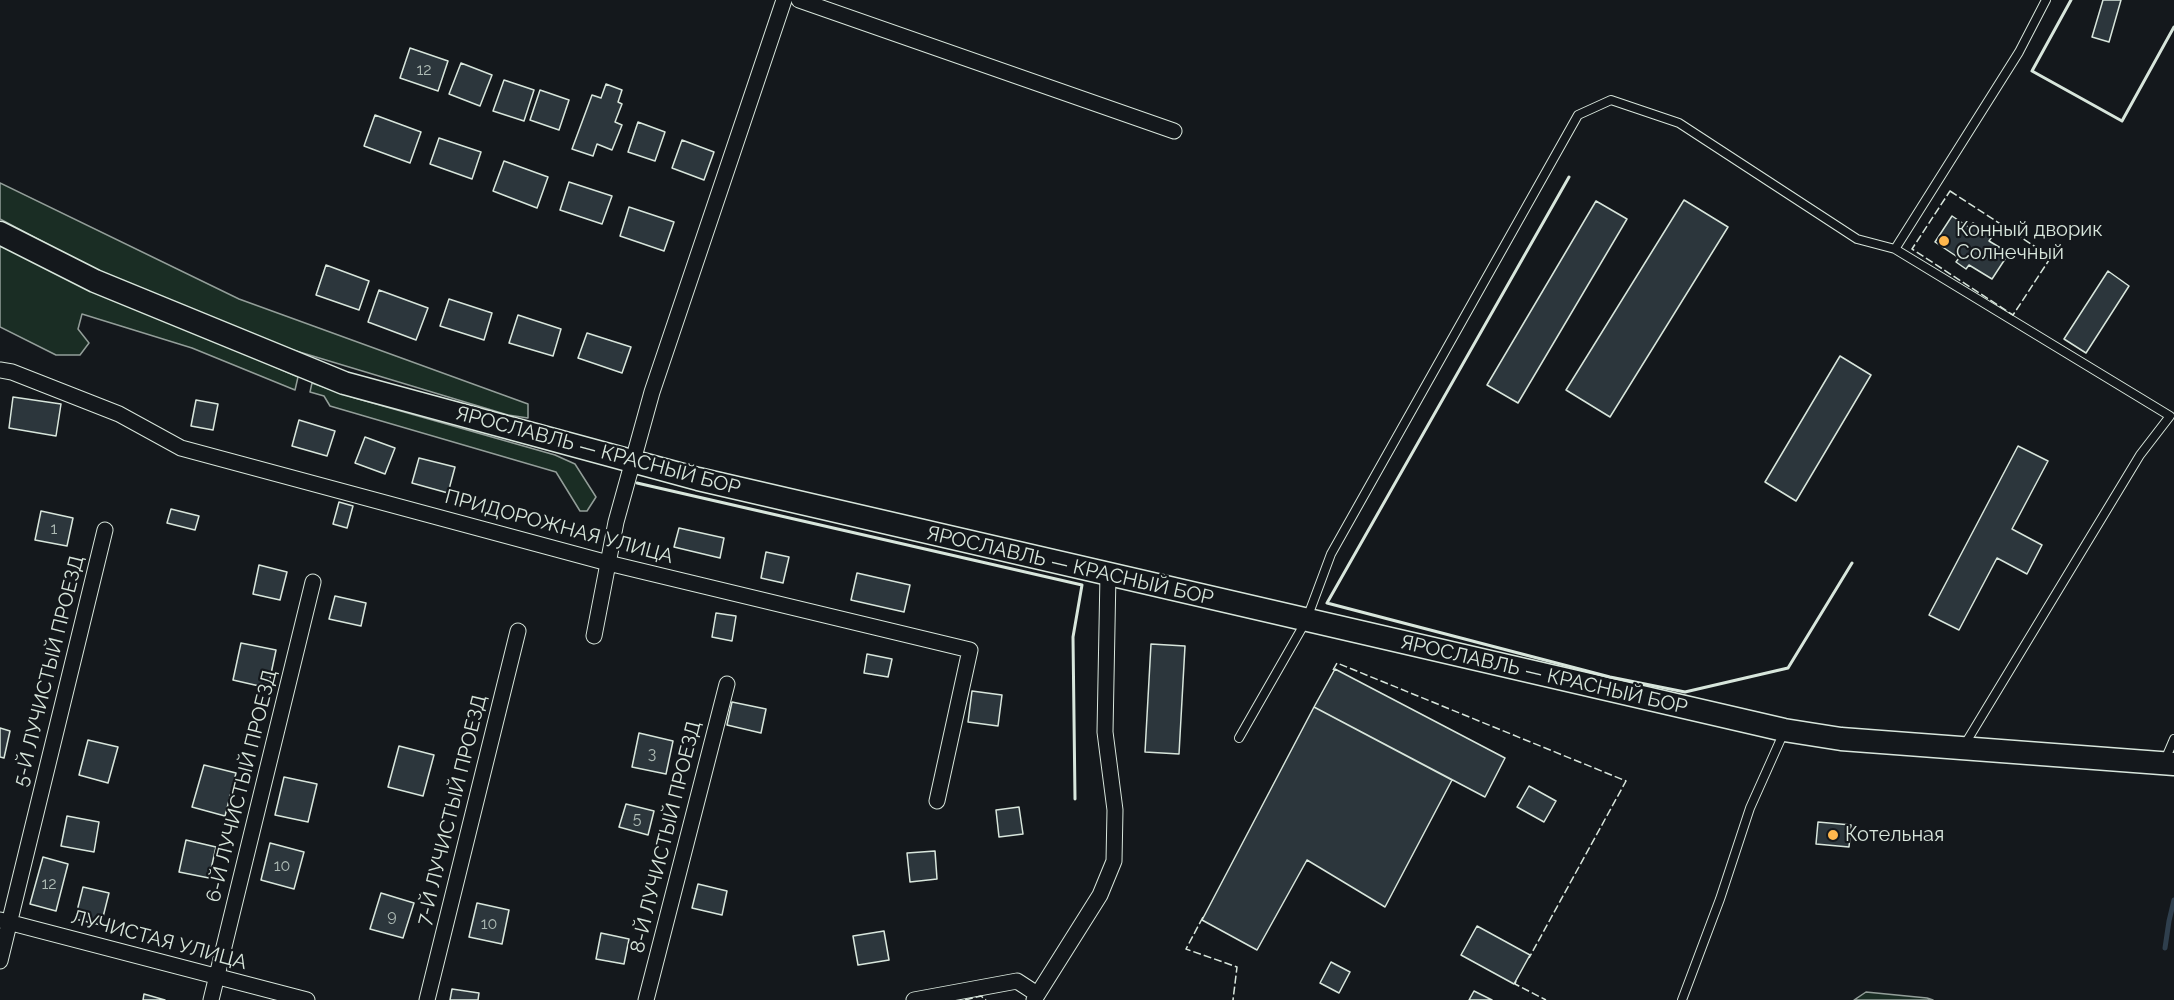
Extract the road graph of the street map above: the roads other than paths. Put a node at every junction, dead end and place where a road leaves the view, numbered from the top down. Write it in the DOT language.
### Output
graph roads {
  1 [pos="784,0"];
  2 [pos="799,0"];
  3 [pos="2046,0"];
  4 [pos="1173,131"];
  5 [pos="0,232"];
  6 [pos="1895,249"];
  7 [pos="0,370"];
  8 [pos="2172,418"];
  9 [pos="633,461"];
  10 [pos="105,530"];
  11 [pos="608,563"];
  12 [pos="1108,574"];
  13 [pos="313,582"];
  14 [pos="1306,621"];
  15 [pos="518,631"];
  16 [pos="594,636"];
  17 [pos="727,684"];
  18 [pos="1784,730"];
  19 [pos="1239,738"];
  20 [pos="2174,739"];
  21 [pos="1962,748"];
  22 [pos="2168,764"];
  23 [pos="938,801"];
  24 [pos="5,922"];
  25 [pos="0,961"];
  26 [pos="217,977"];
  27 [pos="1036,997"];
  28 [pos="211,1000"];
  29 [pos="307,1000"];
  30 [pos="427,1000"];
  31 [pos="646,1000"];
  32 [pos="914,1000"];
  33 [pos="1682,1000"];
  1 -- 9 [label="street"];
  2 -- 4 [label="street"];
  3 -- 6 [label="lane"];
  5 -- 9 [label="street, ЯРОСЛАВЛЬ — КРАСНЫЙ БОР"];
  6 -- 8 [label="lane"];
  6 -- 14 [label="lane"];
  7 -- 11 [label="street, ПРИДОРОЖНАЯ УЛИЦА"];
  8 -- 21 [label="lane"];
  9 -- 11 [label="street"];
  9 -- 12 [label="street, ЯРОСЛАВЛЬ — КРАСНЫЙ БОР"];
  10 -- 24 [label="street, 5-Й ЛУЧИСТЫЙ ПРОЕЗД"];
  11 -- 16 [label="street"];
  11 -- 23 [label="street, ПРИДОРОЖНАЯ УЛИЦА"];
  12 -- 14 [label="street, ЯРОСЛАВЛЬ — КРАСНЫЙ БОР"];
  12 -- 27 [label="street"];
  13 -- 26 [label="street, 6-Й ЛУЧИСТЫЙ ПРОЕЗД"];
  14 -- 18 [label="street, ЯРОСЛАВЛЬ — КРАСНЫЙ БОР"];
  14 -- 19 [label="lane"];
  15 -- 30 [label="street, 7-Й ЛУЧИСТЫЙ ПРОЕЗД"];
  17 -- 31 [label="street, 8-Й ЛУЧИСТЫЙ ПРОЕЗД"];
  18 -- 21 [label="street, ЯРОСЛАВЛЬ — КРАСНЫЙ БОР"];
  18 -- 33 [label="lane"];
  20 -- 22 [label="lane"];
  21 -- 22 [label="street, ЯРОСЛАВЛЬ — КРАСНЫЙ БОР"];
  24 -- 25 [label="street, 5-Й ЛУЧИСТЫЙ ПРОЕЗД"];
  24 -- 26 [label="street, ЛУЧИСТАЯ УЛИЦА"];
  26 -- 28 [label="street, 6-Й ЛУЧИСТЫЙ ПРОЕЗД"];
  26 -- 29 [label="street, ЛУЧИСТАЯ УЛИЦА"];
  27 -- 32 [label="street"];
}
